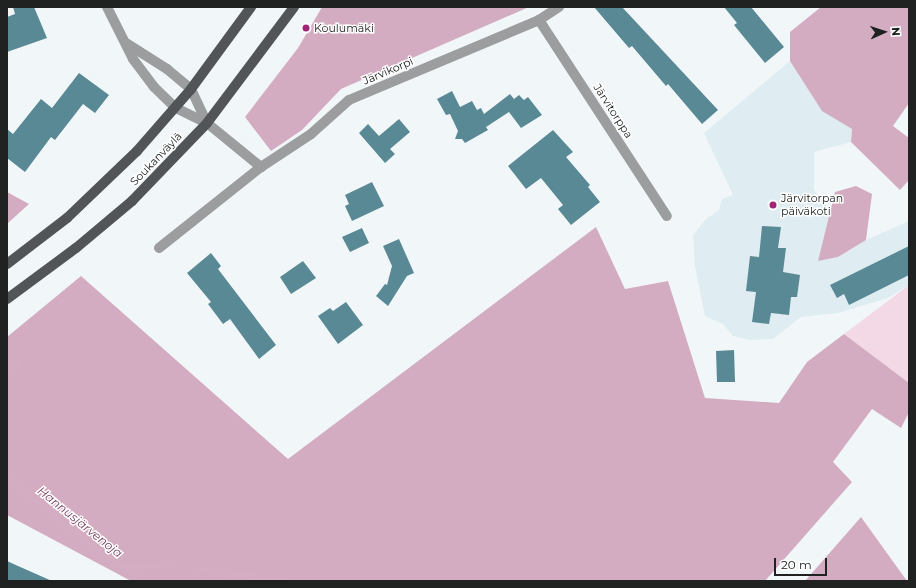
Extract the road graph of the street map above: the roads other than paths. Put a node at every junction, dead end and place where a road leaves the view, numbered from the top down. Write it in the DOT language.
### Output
graph roads {
  1 [pos="108,7"];
  2 [pos="251,7"];
  3 [pos="294,7"];
  4 [pos="558,7"];
  5 [pos="539,20"];
  6 [pos="126,43"];
  7 [pos="191,89"];
  8 [pos="176,108"];
  9 [pos="207,123"];
  10 [pos="261,167"];
  11 [pos="667,216"];
  12 [pos="159,248"];
  13 [pos="7,264"];
  14 [pos="7,299"];
  1 -- 6 [label="street"];
  2 -- 7 [label="main road, Soukanväylä"];
  3 -- 9 [label="main road, Soukanväylä"];
  4 -- 5 [label="street, Järvikorpi"];
  5 -- 10 [label="street, Järvikorpi"];
  5 -- 11 [label="street, Järvitorppa"];
  6 -- 7 [label="street"];
  6 -- 8 [label="street"];
  7 -- 8 [label="main road, Soukanväylä"];
  7 -- 9 [label="street"];
  8 -- 9 [label="street"];
  8 -- 13 [label="main road, Soukanväylä"];
  9 -- 10 [label="street"];
  9 -- 14 [label="main road, Soukanväylä"];
  10 -- 12 [label="street, Järvikorpi"];
}
